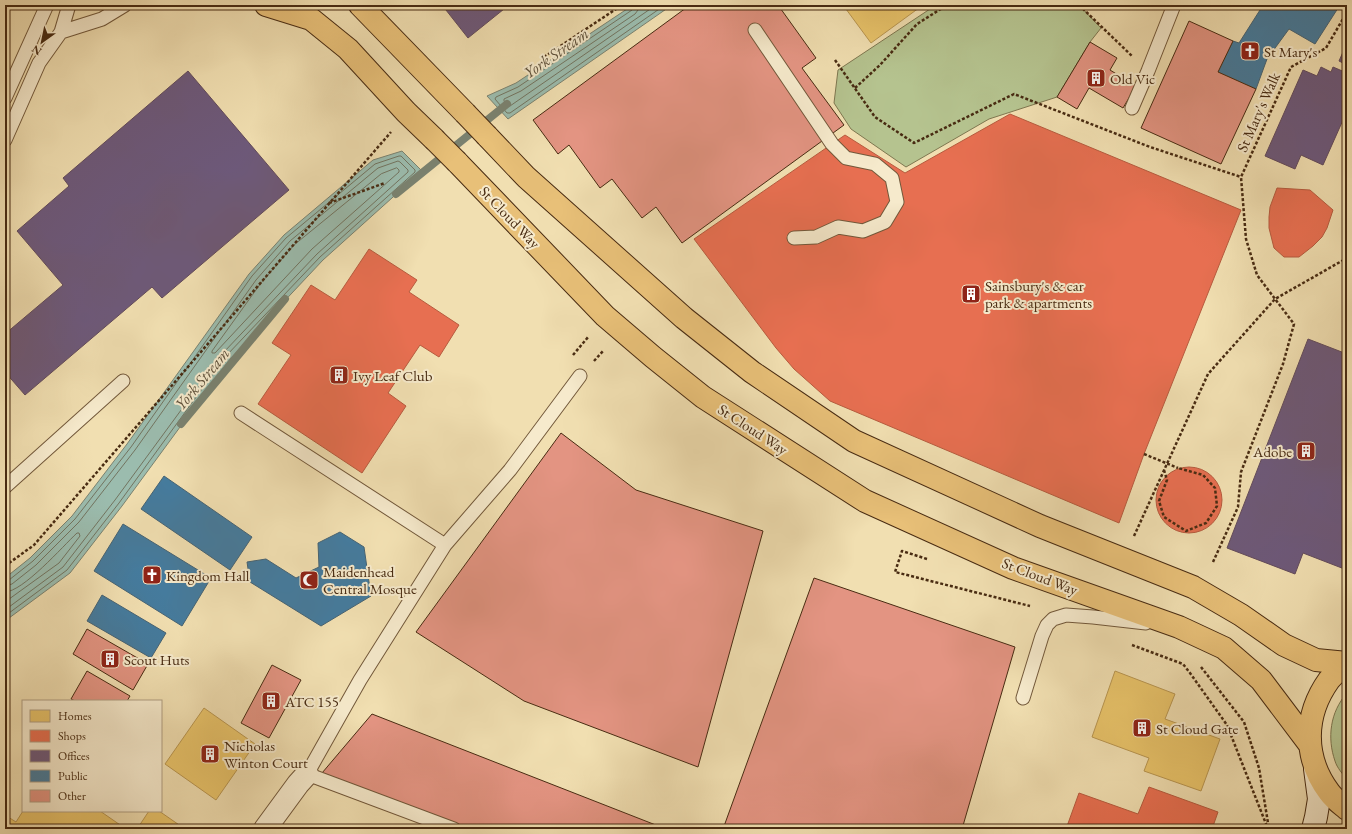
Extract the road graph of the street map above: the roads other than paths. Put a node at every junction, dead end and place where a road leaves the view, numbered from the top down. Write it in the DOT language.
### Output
graph roads {
  1 [pos="47,5"];
  2 [pos="69,5"];
  3 [pos="125,5"];
  4 [pos="266,5"];
  5 [pos="360,5"];
  6 [pos="1174,5"];
  7 [pos="754,30"];
  8 [pos="61,32"];
  9 [pos="5,98"];
  10 [pos="1132,108"];
  11 [pos="5,140"];
  12 [pos="794,238"];
  13 [pos="580,376"];
  14 [pos="123,381"];
  15 [pos="241,413"];
  16 [pos="5,487"];
  17 [pos="445,545"];
  18 [pos="1179,627"];
  19 [pos="1347,663"];
  20 [pos="1022,698"];
  21 [pos="1310,745"];
  22 [pos="1315,768"];
  23 [pos="307,774"];
  24 [pos="1347,809"];
  25 [pos="265,829"];
  26 [pos="454,829"];
  27 [pos="1313,829"];
  1 -- 9 [label="lane"];
  2 -- 8 [label="lane"];
  3 -- 8 [label="lane"];
  4 -- 18 [label="main road, St Cloud Way, bridge"];
  5 -- 19 [label="main road, bridge"];
  6 -- 10 [label="lane"];
  7 -- 12 [label="lane"];
  8 -- 11 [label="lane"];
  13 -- 17 [label="lane"];
  14 -- 16 [label="lane"];
  15 -- 17 [label="lane"];
  17 -- 23 [label="lane"];
  18 -- 20 [label="lane"];
  18 -- 21 [label="main road, St Cloud Way"];
  19 -- 21 [label="main road"];
  21 -- 22 [label="main road"];
  22 -- 24 [label="main road"];
  22 -- 27 [label="street"];
  23 -- 25 [label="street"];
  23 -- 26 [label="lane"];
}
